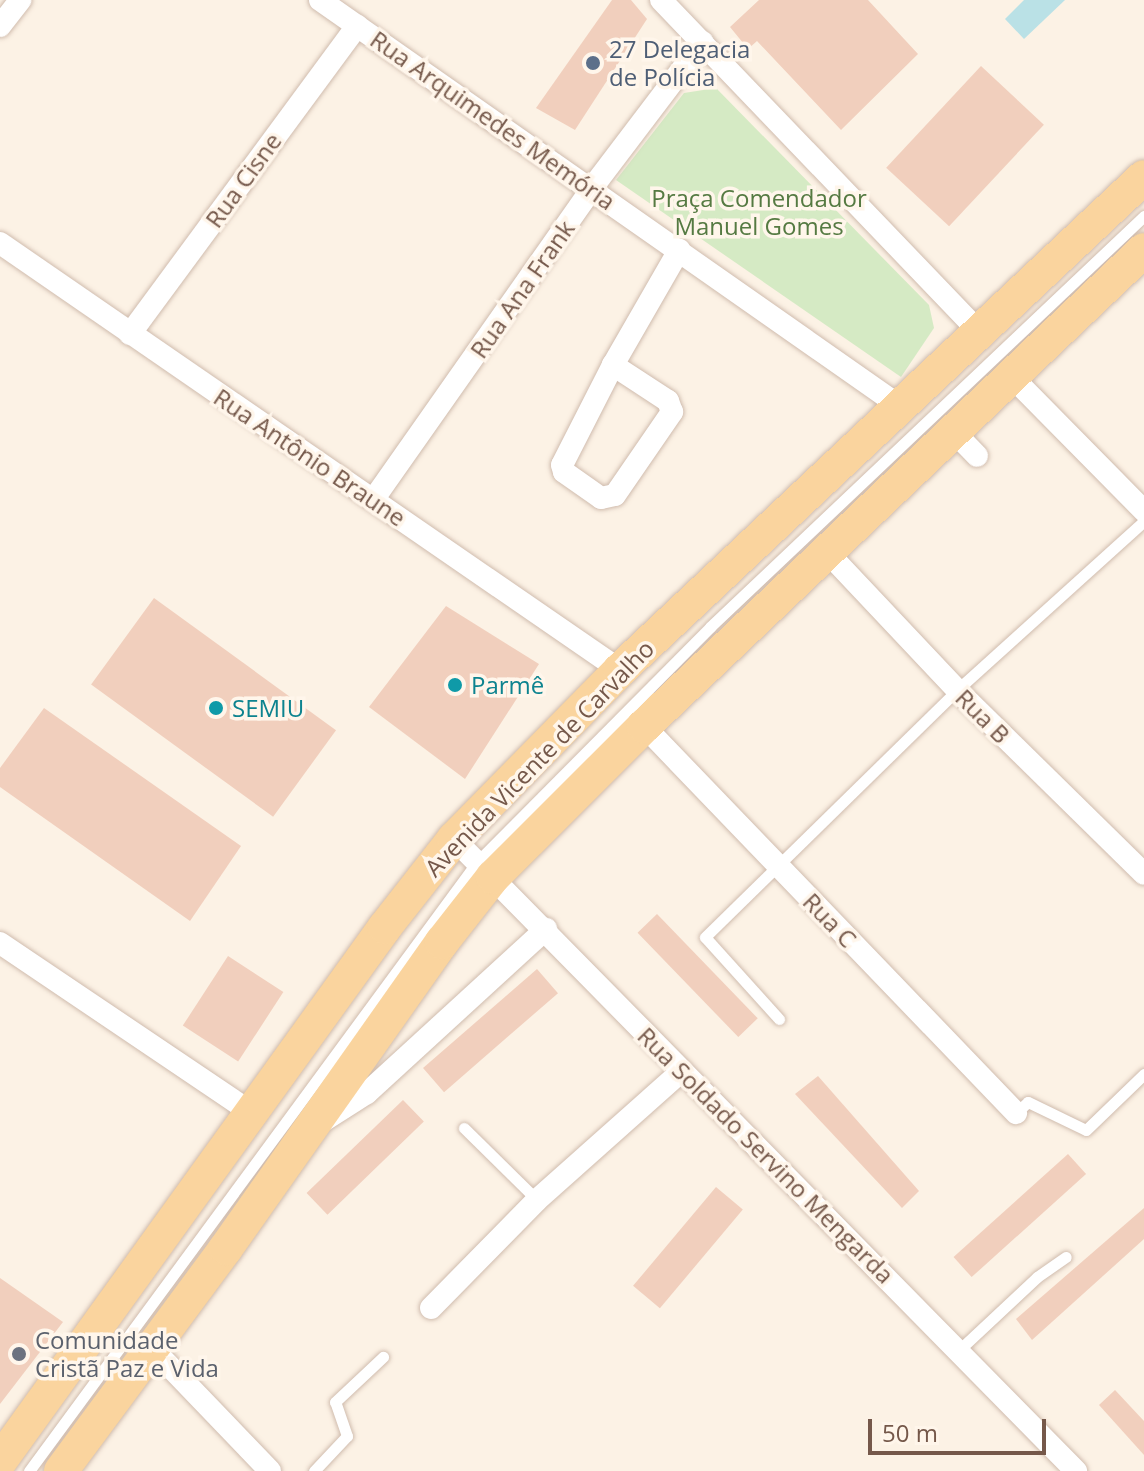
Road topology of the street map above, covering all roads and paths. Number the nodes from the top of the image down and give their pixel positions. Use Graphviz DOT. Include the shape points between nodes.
graph roads {
  1 [pos="20,0"];
  2 [pos="320,0"];
  3 [pos="661,0"];
  4 [pos="0,26"];
  5 [pos="357,26"];
  6 [pos="703,42"];
  7 [pos="1144,177"];
  8 [pos="592,188"];
  9 [pos="1144,216"];
  10 [pos="0,243"];
  11 [pos="679,250"];
  12 [pos="1144,250"];
  13 [pos="977,330"];
  14 [pos="130,334"];
  15 [pos="613,365"];
  16 [pos="1012,377"];
  17 [pos="901,407"];
  18 [pos="373,500"];
  19 [pos="1144,511"];
  20 [pos="1144,521"];
  21 [pos="828,553"];
  22 [pos="620,670"];
  23 [pos="957,690"];
  24 [pos="644,726"];
  25 [pos="475,859"];
  26 [pos="776,864"];
  27 [pos="1144,874"];
  28 [pos="546,929"];
  29 [pos="0,943"];
  30 [pos="779,1019"];
  31 [pos="682,1071"];
  32 [pos="1144,1074"];
  33 [pos="252,1113"];
  34 [pos="1016,1113"];
  35 [pos="311,1128"];
  36 [pos="464,1128"];
  37 [pos="537,1200"];
  38 [pos="1066,1257"];
  39 [pos="431,1308"];
  40 [pos="153,1349"];
  41 [pos="958,1351"];
  42 [pos="383,1357"];
  43 [pos="0,1461"];
  44 [pos="29,1471"];
  45 [pos="61,1471"];
  46 [pos="270,1471"];
  47 [pos="314,1471"];
  48 [pos="1076,1471"];
  1 -- 4 [label="street"];
  2 -- 5 [label="street, Rua Arquimedes Memória"];
  3 -- 6 [label="street"];
  5 -- 8 [label="street, Rua Arquimedes Memória"];
  5 -- 14 [label="street, Rua Cisne"];
  6 -- 8 [label="street, Rua Ana Frank"];
  6 -- 13 [label="street"];
  7 -- 13 [label="main road, Avenida Vicente de Carvalho"];
  8 -- 11 [label="street, Rua Arquimedes Memória"];
  8 -- 18 [label="street, Rua Ana Frank"];
  9 -- 25 [label="lane" via="710,627"];
  10 -- 14 [label="street, Rua Antônio Braune"];
  11 -- 15 [label="street"];
  11 -- 17 [label="street, Rua Arquimedes Memória"];
  12 -- 16 [label="main road, Avenida Vicente de Carvalho"];
  13 -- 17 [label="main road, Avenida Vicente de Carvalho"];
  14 -- 18 [label="street, Rua Antônio Braune"];
  15 -- 15 [label="street" via="562,465 564,472 601,498 615,495 672,412 668,401"];
  16 -- 19 [label="street"];
  16 -- 21 [label="main road, Avenida Vicente de Carvalho" via="966,444"];
  17 -- 22 [label="main road, Avenida Vicente de Carvalho"];
  18 -- 22 [label="street, Rua Antônio Braune"];
  20 -- 23 [label="lane"];
  21 -- 23 [label="street, Rua B"];
  21 -- 24 [label="main road, Avenida Vicente de Carvalho"];
  22 -- 25 [label="main road, Avenida Vicente de Carvalho"];
  23 -- 26 [label="lane"];
  23 -- 27 [label="street, Rua B"];
  24 -- 25 [label="main road, Avenida Vicente de Carvalho"];
  24 -- 26 [label="street, Rua C"];
  25 -- 28 [label="street, Rua Soldado Servino Mengarda"];
  25 -- 33 [label="main road, Avenida Vicente de Carvalho" via="385,927"];
  25 -- 35 [label="main road, Avenida Vicente de Carvalho" via="442,942"];
  25 -- 44 [label="lane"];
  26 -- 30 [label="lane" via="705,937"];
  26 -- 34 [label="street, Rua C"];
  28 -- 31 [label="street, Rua Soldado Servino Mengarda"];
  28 -- 35 [label="street, Avenida Vicente de Carvalho" via="367,1093"];
  29 -- 33 [label="street"];
  31 -- 37 [label="street"];
  31 -- 41 [label="street, Rua Soldado Servino Mengarda"];
  32 -- 34 [label="lane" via="1086,1130 1028,1102"];
  33 -- 43 [label="main road, Avenida Vicente de Carvalho"];
  35 -- 40 [label="main road, Avenida Vicente de Carvalho"];
  36 -- 37 [label="lane"];
  37 -- 39 [label="street"];
  38 -- 41 [label="lane"];
  40 -- 45 [label="main road, Avenida Vicente de Carvalho"];
  40 -- 46 [label="street"];
  41 -- 48 [label="street, Rua Soldado Servino Mengarda"];
  42 -- 47 [label="lane" via="335,1402 347,1436"];
}
